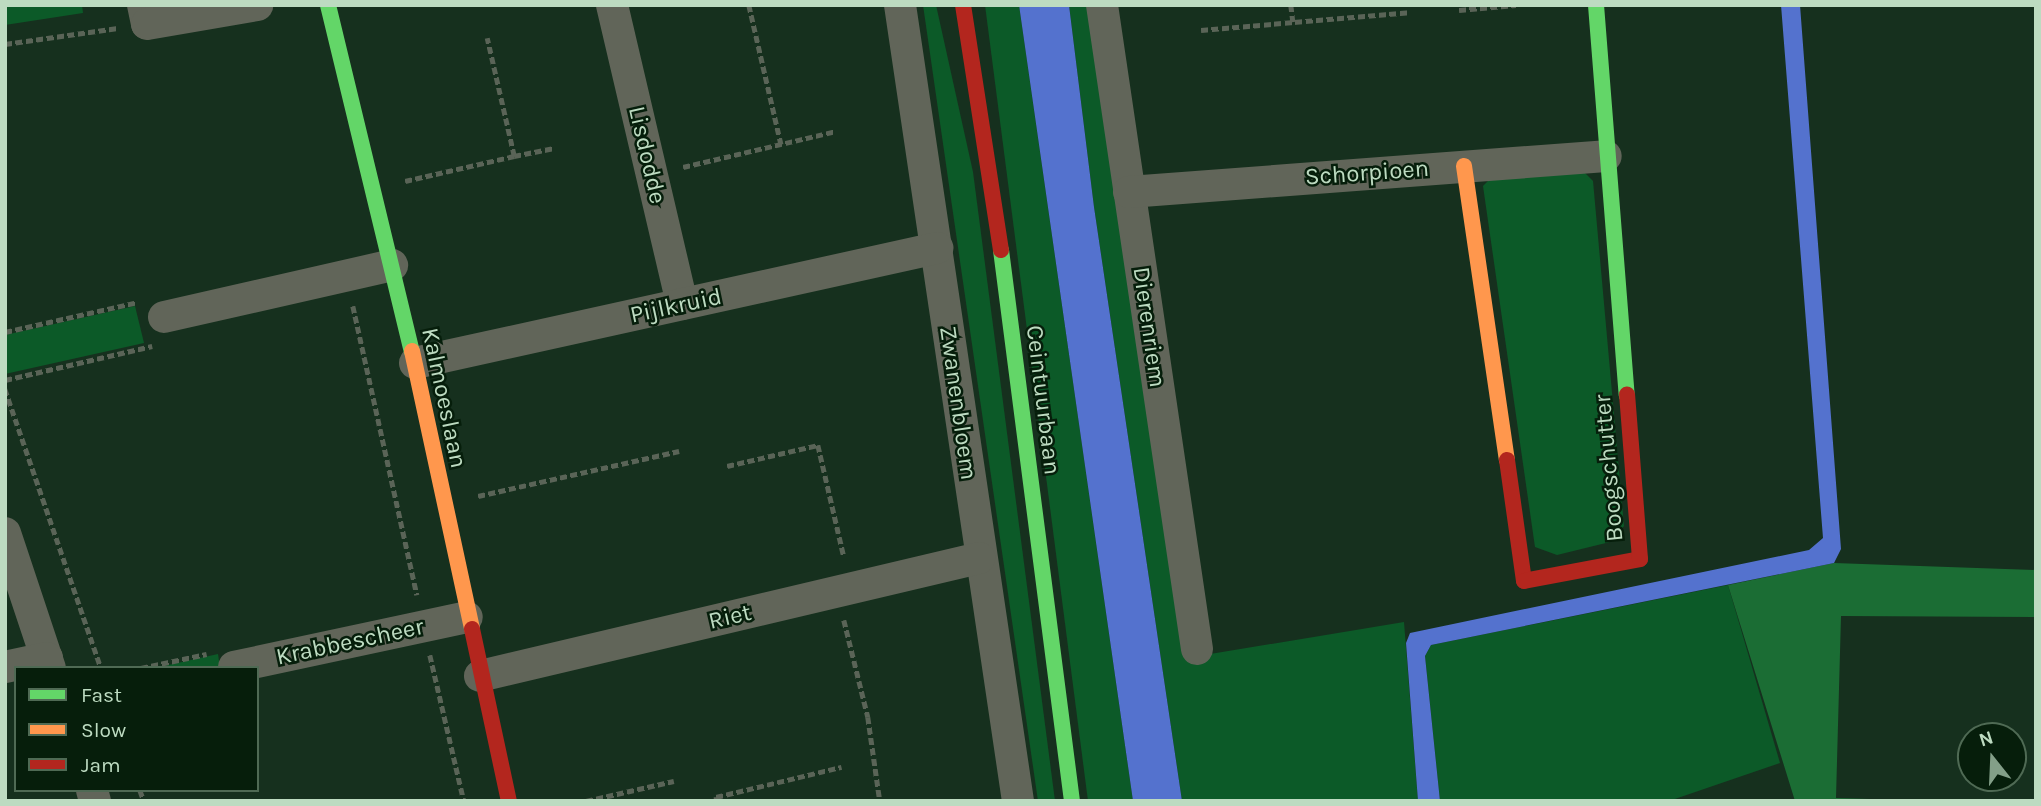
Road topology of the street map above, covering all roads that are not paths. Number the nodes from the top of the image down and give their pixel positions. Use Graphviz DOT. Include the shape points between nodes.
graph roads {
  1 [pos="257,5"];
  2 [pos="328,5"];
  3 [pos="612,5"];
  4 [pos="900,5"];
  5 [pos="963,5"];
  6 [pos="1102,5"];
  7 [pos="1597,5"];
  8 [pos="145,15"];
  9 [pos="1606,156"];
  10 [pos="1464,166"];
  11 [pos="1129,192"];
  12 [pos="937,248"];
  13 [pos="392,265"];
  14 [pos="682,304"];
  15 [pos="164,317"];
  16 [pos="415,363"];
  17 [pos="5,533"];
  18 [pos="979,558"];
  19 [pos="467,617"];
  20 [pos="1197,649"];
  21 [pos="49,663"];
  22 [pos="16,666"];
  23 [pos="239,666"];
  24 [pos="480,676"];
  25 [pos="509,801"];
  26 [pos="1017,801"];
  27 [pos="1072,801"];
  1 -- 8 [label="street"];
  2 -- 13 [label="street, Kalmoeslaan"];
  3 -- 14 [label="street, Lisdodde"];
  4 -- 12 [label="street, Zwanenbloem"];
  5 -- 27 [label="street, Ceintuurbaan" via="996,217"];
  6 -- 11 [label="street, Dierenriem"];
  7 -- 9 [label="street, Boogschutter"];
  9 -- 10 [label="street, Schorpioen"];
  9 -- 10 [label="street, Boogschutter" via="1640,559 1524,581"];
  10 -- 11 [label="street, Schorpioen"];
  11 -- 20 [label="street, Dierenriem"];
  12 -- 14 [label="street, Pijlkruid"];
  12 -- 18 [label="street, Zwanenbloem"];
  13 -- 15 [label="street"];
  13 -- 16 [label="street, Kalmoeslaan"];
  14 -- 16 [label="street, Pijlkruid"];
  16 -- 19 [label="street, Kalmoeslaan"];
  17 -- 21 [label="street"];
  18 -- 24 [label="street, Riet"];
  18 -- 26 [label="street, Zwanenbloem"];
  19 -- 23 [label="street, Krabbescheer"];
  19 -- 24 [label="street, Kalmoeslaan"];
  21 -- 22 [label="street"];
  24 -- 25 [label="street, Kalmoeslaan"];
}
